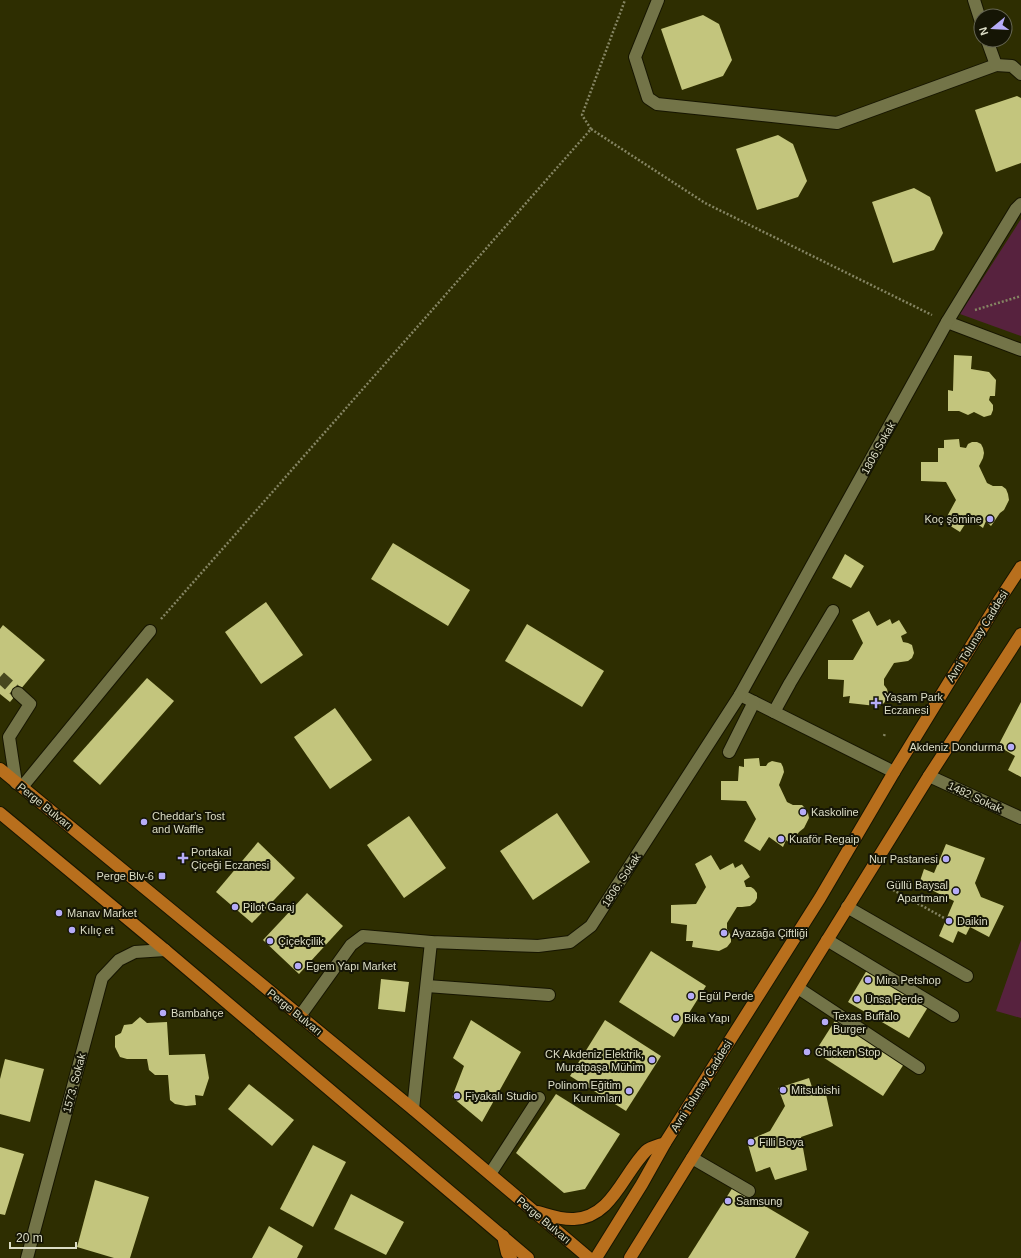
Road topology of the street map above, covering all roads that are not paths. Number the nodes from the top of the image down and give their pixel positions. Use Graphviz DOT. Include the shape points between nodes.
graph roads {
  1 [pos="658,0"];
  2 [pos="990,48"];
  3 [pos="996,65"];
  4 [pos="1021,74"];
  5 [pos="1021,204"];
  6 [pos="948,322"];
  7 [pos="1021,350"];
  8 [pos="1021,567"];
  9 [pos="833,611"];
  10 [pos="150,631"];
  11 [pos="1021,634"];
  12 [pos="18,693"];
  13 [pos="740,696"];
  14 [pos="754,702"];
  15 [pos="774,712"];
  16 [pos="729,752"];
  17 [pos="0,769"];
  18 [pos="894,772"];
  19 [pos="928,776"];
  20 [pos="19,785"];
  21 [pos="0,813"];
  22 [pos="1021,818"];
  23 [pos="847,907"];
  24 [pos="827,940"];
  25 [pos="431,942"];
  26 [pos="165,950"];
  27 [pos="967,976"];
  28 [pos="427,986"];
  29 [pos="798,988"];
  30 [pos="549,995"];
  31 [pos="300,1016"];
  32 [pos="953,1016"];
  33 [pos="919,1068"];
  34 [pos="538,1098"];
  35 [pos="413,1109"];
  36 [pos="665,1142"];
  37 [pos="692,1158"];
  38 [pos="490,1174"];
  39 [pos="749,1191"];
  40 [pos="534,1211"];
  41 [pos="503,1236"];
  42 [pos="27,1258"];
  43 [pos="511,1258"];
  44 [pos="528,1258"];
  45 [pos="589,1258"];
  46 [pos="596,1258"];
  47 [pos="630,1258"];
  1 -- 3 [label="street" via="635,58 648,98 657,104 837,122"];
  2 -- 3 [label="street"];
  3 -- 4 [label="street" via="1012,66"];
  5 -- 6 [label="street, 1806 Sokak"];
  6 -- 7 [label="street"];
  6 -- 13 [label="street, 1806 Sokak"];
  8 -- 18 [label="main road, Avni Tolunay Caddesi"];
  9 -- 15 [label="street"];
  10 -- 20 [label="street"];
  11 -- 19 [label="main road"];
  12 -- 20 [label="street" via="30,704 9,737"];
  13 -- 14 [label="street"];
  13 -- 25 [label="street, 1806. Sokak" via="591,926 570,942 538,946"];
  14 -- 15 [label="street"];
  14 -- 16 [label="street"];
  15 -- 18 [label="street"];
  17 -- 20 [label="main road, Perge Bulvarı"];
  18 -- 36 [label="main road, Avni Tolunay Caddesi" via="820,898"];
  19 -- 22 [label="street, 1482 Sokak"];
  19 -- 23 [label="main road"];
  20 -- 31 [label="main road, Perge Bulvarı"];
  21 -- 26 [label="main road"];
  23 -- 24 [label="main road"];
  23 -- 27 [label="street"];
  24 -- 29 [label="main road"];
  24 -- 32 [label="street"];
  25 -- 28 [label="street"];
  25 -- 31 [label="street, 1806. Sokak" via="363,936 351,945"];
  26 -- 41 [label="main road"];
  26 -- 42 [label="street, 1573. Sokak" via="135,952 118,960 102,978"];
  28 -- 30 [label="street"];
  28 -- 35 [label="street"];
  29 -- 33 [label="street"];
  29 -- 37 [label="main road"];
  31 -- 35 [label="main road, Perge Bulvarı"];
  34 -- 38 [label="street"];
  35 -- 38 [label="main road, Perge Bulvarı"];
  36 -- 40 [label="main road" via="647,1150 604,1207 587,1217 573,1219"];
  36 -- 46 [label="main road, Avni Tolunay Caddesi"];
  37 -- 39 [label="street"];
  37 -- 47 [label="main road"];
  38 -- 40 [label="main road, Perge Bulvarı"];
  40 -- 45 [label="main road, Perge Bulvarı"];
  41 -- 43 [label="main road" via="507,1253"];
  41 -- 44 [label="main road"];
}
